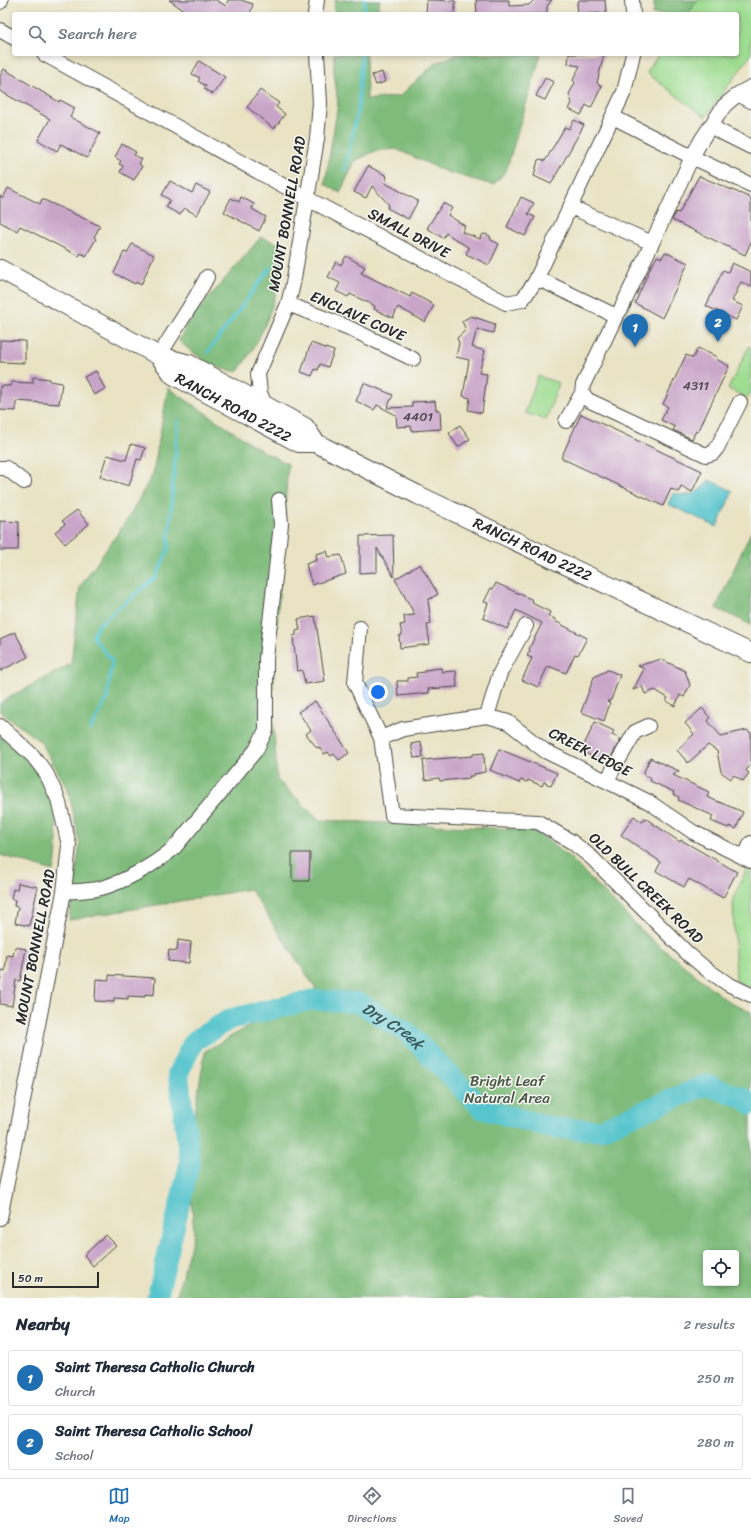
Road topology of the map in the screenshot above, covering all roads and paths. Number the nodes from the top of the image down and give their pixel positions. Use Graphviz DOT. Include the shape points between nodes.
graph roads {
  1 [pos="317,0"];
  2 [pos="632,0"];
  3 [pos="315,12"];
  4 [pos="633,12"];
  5 [pos="0,30"];
  6 [pos="12,37"];
  7 [pos="48,56"];
  8 [pos="317,56"];
  9 [pos="633,56"];
  10 [pos="751,87"];
  11 [pos="738,94"];
  12 [pos="751,101"];
  13 [pos="613,117"];
  14 [pos="712,126"];
  15 [pos="751,146"];
  16 [pos="692,157"];
  17 [pos="751,185"];
  18 [pos="306,198"];
  19 [pos="571,207"];
  20 [pos="652,243"];
  21 [pos="0,269"];
  22 [pos="207,277"];
  23 [pos="537,278"];
  24 [pos="288,304"];
  25 [pos="616,316"];
  26 [pos="159,356"];
  27 [pos="413,359"];
  28 [pos="258,374"];
  29 [pos="230,387"];
  30 [pos="582,393"];
  31 [pos="740,402"];
  32 [pos="266,407"];
  33 [pos="566,421"];
  34 [pos="316,443"];
  35 [pos="0,468"];
  36 [pos="24,482"];
  37 [pos="279,500"];
  38 [pos="526,626"];
  39 [pos="360,628"];
  40 [pos="751,653"];
  41 [pos="487,716"];
  42 [pos="0,726"];
  43 [pos="648,726"];
  44 [pos="381,738"];
  45 [pos="608,780"];
  46 [pos="751,843"];
  47 [pos="748,859"];
  48 [pos="64,892"];
  49 [pos="751,995"];
  50 [pos="0,1218"];
  1 -- 3 [label="street"];
  2 -- 4 [label="street"];
  5 -- 6 [label="street"];
  7 -- 18 [label="street, SMALL DRIVE"];
  8 -- 18 [label="street, MOUNT BONNELL ROAD" via="320,103 317,139"];
  9 -- 13 [label="street, SMALL DRIVE" via="624,92"];
  10 -- 11 [label="street"];
  11 -- 12 [label="street"];
  11 -- 14 [label="street" via="724,106"];
  13 -- 16 [label="street"];
  13 -- 19 [label="street, SMALL DRIVE"];
  14 -- 15 [label="street"];
  14 -- 16 [label="street"];
  16 -- 17 [label="street"];
  16 -- 20 [label="street"];
  18 -- 23 [label="street, SMALL DRIVE" via="506,303 522,300"];
  18 -- 24 [label="street, MOUNT BONNELL ROAD" via="294,284"];
  19 -- 20 [label="street"];
  19 -- 23 [label="street, SMALL DRIVE"];
  20 -- 25 [label="street"];
  21 -- 26 [label="main road, RANCH ROAD 2222"];
  22 -- 26 [label="street"];
  23 -- 25 [label="street"];
  24 -- 27 [label="street, ENCLAVE COVE" via="346,327"];
  24 -- 28 [label="street, MOUNT BONNELL ROAD"];
  25 -- 30 [label="street" via="583,385"];
  26 -- 29 [label="main road, RANCH ROAD 2222" via="189,364"];
  26 -- 34 [label="main road, RANCH ROAD 2222" via="172,375 299,443"];
  28 -- 29 [label="street"];
  28 -- 32 [label="street, MOUNT BONNELL ROAD" via="260,393"];
  29 -- 32 [label="main road, RANCH ROAD 2222"];
  30 -- 31 [label="street" via="588,400 706,455 713,453 717,448"];
  30 -- 33 [label="street"];
  32 -- 34 [label="main road, RANCH ROAD 2222" via="305,427"];
  34 -- 40 [label="main road, RANCH ROAD 2222" via="418,495"];
  35 -- 36 [label="street" via="6,468"];
  37 -- 48 [label="street" via="282,524 266,658 266,730 256,750 174,848 161,859 101,888"];
  38 -- 41 [label="street" via="500,673"];
  39 -- 44 [label="street" via="355,683"];
  41 -- 44 [label="street, CREEK LEDGE" via="403,729"];
  41 -- 45 [label="street, CREEK LEDGE" via="508,722 545,750"];
  42 -- 48 [label="street, MOUNT BONNELL ROAD" via="33,756 46,773 58,799 69,845"];
  43 -- 45 [label="street" via="635,732"];
  44 -- 49 [label="street, OLD BULL CREEK ROAD" via="392,814 538,822 572,842 592,858 706,969"];
  45 -- 47 [label="street, CREEK LEDGE" via="649,802 693,832"];
  46 -- 47 [label="street"];
  48 -- 50 [label="street, MOUNT BONNELL ROAD"];
}
